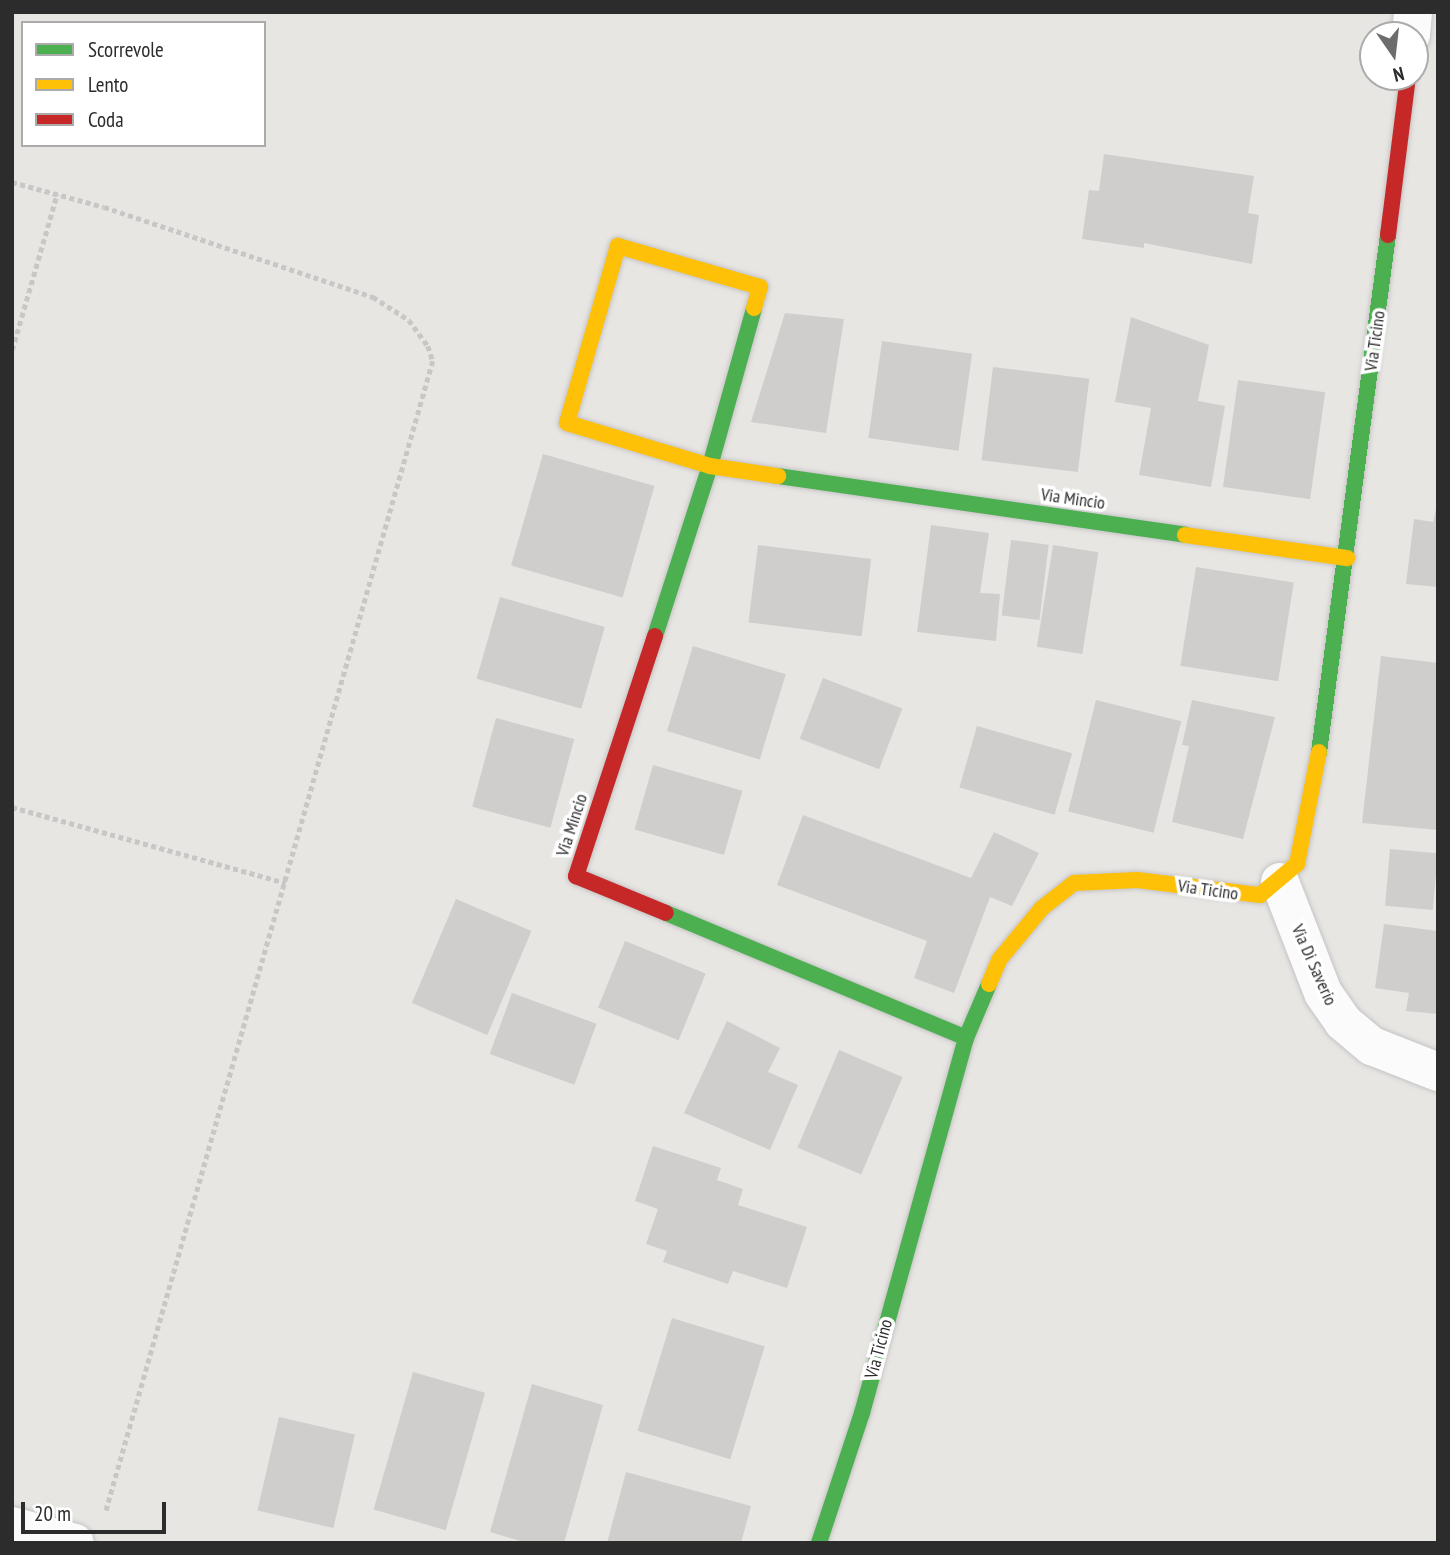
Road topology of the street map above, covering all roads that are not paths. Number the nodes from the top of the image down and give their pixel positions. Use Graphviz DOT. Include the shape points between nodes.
graph roads {
  1 [pos="1406,91"];
  2 [pos="710,466"];
  3 [pos="1347,558"];
  4 [pos="1280,882"];
  5 [pos="966,1038"];
  6 [pos="1438,1072"];
  7 [pos="12,1526"];
  8 [pos="75,1543"];
  9 [pos="819,1543"];
  1 -- 3 [label="street, Via Ticino"];
  2 -- 2 [label="street, Via Mincio" via="760,287 618,246 568,423"];
  2 -- 3 [label="street, Via Mincio"];
  2 -- 5 [label="street, Via Mincio" via="576,876"];
  3 -- 4 [label="street, Via Ticino" via="1310,814 1297,864"];
  4 -- 5 [label="street, Via Ticino" via="1261,895 1240,896 1137,880 1074,883 1042,908 999,960"];
  4 -- 6 [label="street, Via Di Saverio" via="1323,993 1343,1022 1372,1046"];
  5 -- 9 [label="street, Via Ticino" via="862,1413"];
  7 -- 8 [label="street"];
}
